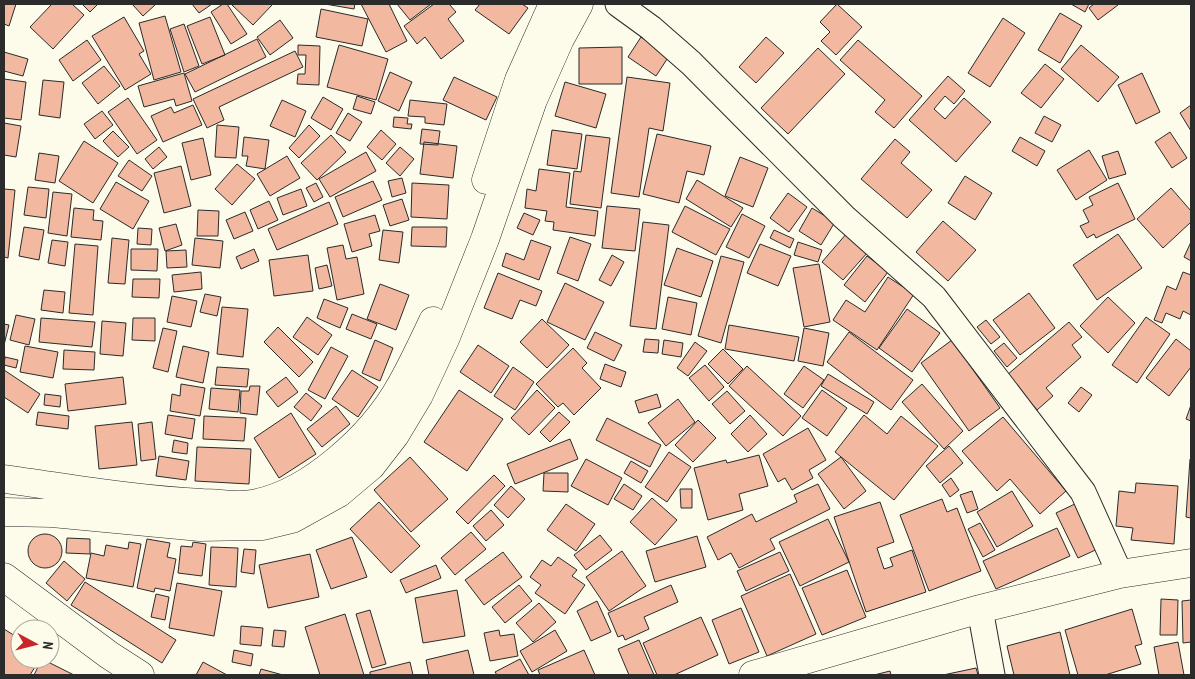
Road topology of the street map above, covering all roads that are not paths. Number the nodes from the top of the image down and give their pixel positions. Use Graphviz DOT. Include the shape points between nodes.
graph roads {
  1 [pos="553,4"];
  2 [pos="579,4"];
  3 [pos="618,4"];
  4 [pos="4,479"];
  5 [pos="7,515"];
  6 [pos="4,557"];
  7 [pos="1191,563"];
  8 [pos="1120,574"];
  9 [pos="10,581"];
  10 [pos="980,609"];
  11 [pos="140,675"];
  12 [pos="753,675"];
  13 [pos="992,675"];
  1 -- 4 [label="main road" via="519,80 468,234 434,320 401,386 373,425 341,457 306,484 283,496 250,504 166,501"];
  2 -- 5 [label="main road" via="534,100 446,337 419,395 395,435 371,466 339,492 292,519 263,526 200,527 52,513"];
  3 -- 8 [label="street" via="691,63 844,216 934,297 1083,492"];
  6 -- 9 [label="main road"];
  7 -- 8 [label="main road"];
  8 -- 10 [label="main road"];
  9 -- 11 [label="main road"];
  10 -- 12 [label="main road"];
  10 -- 13 [label="street"];
}
